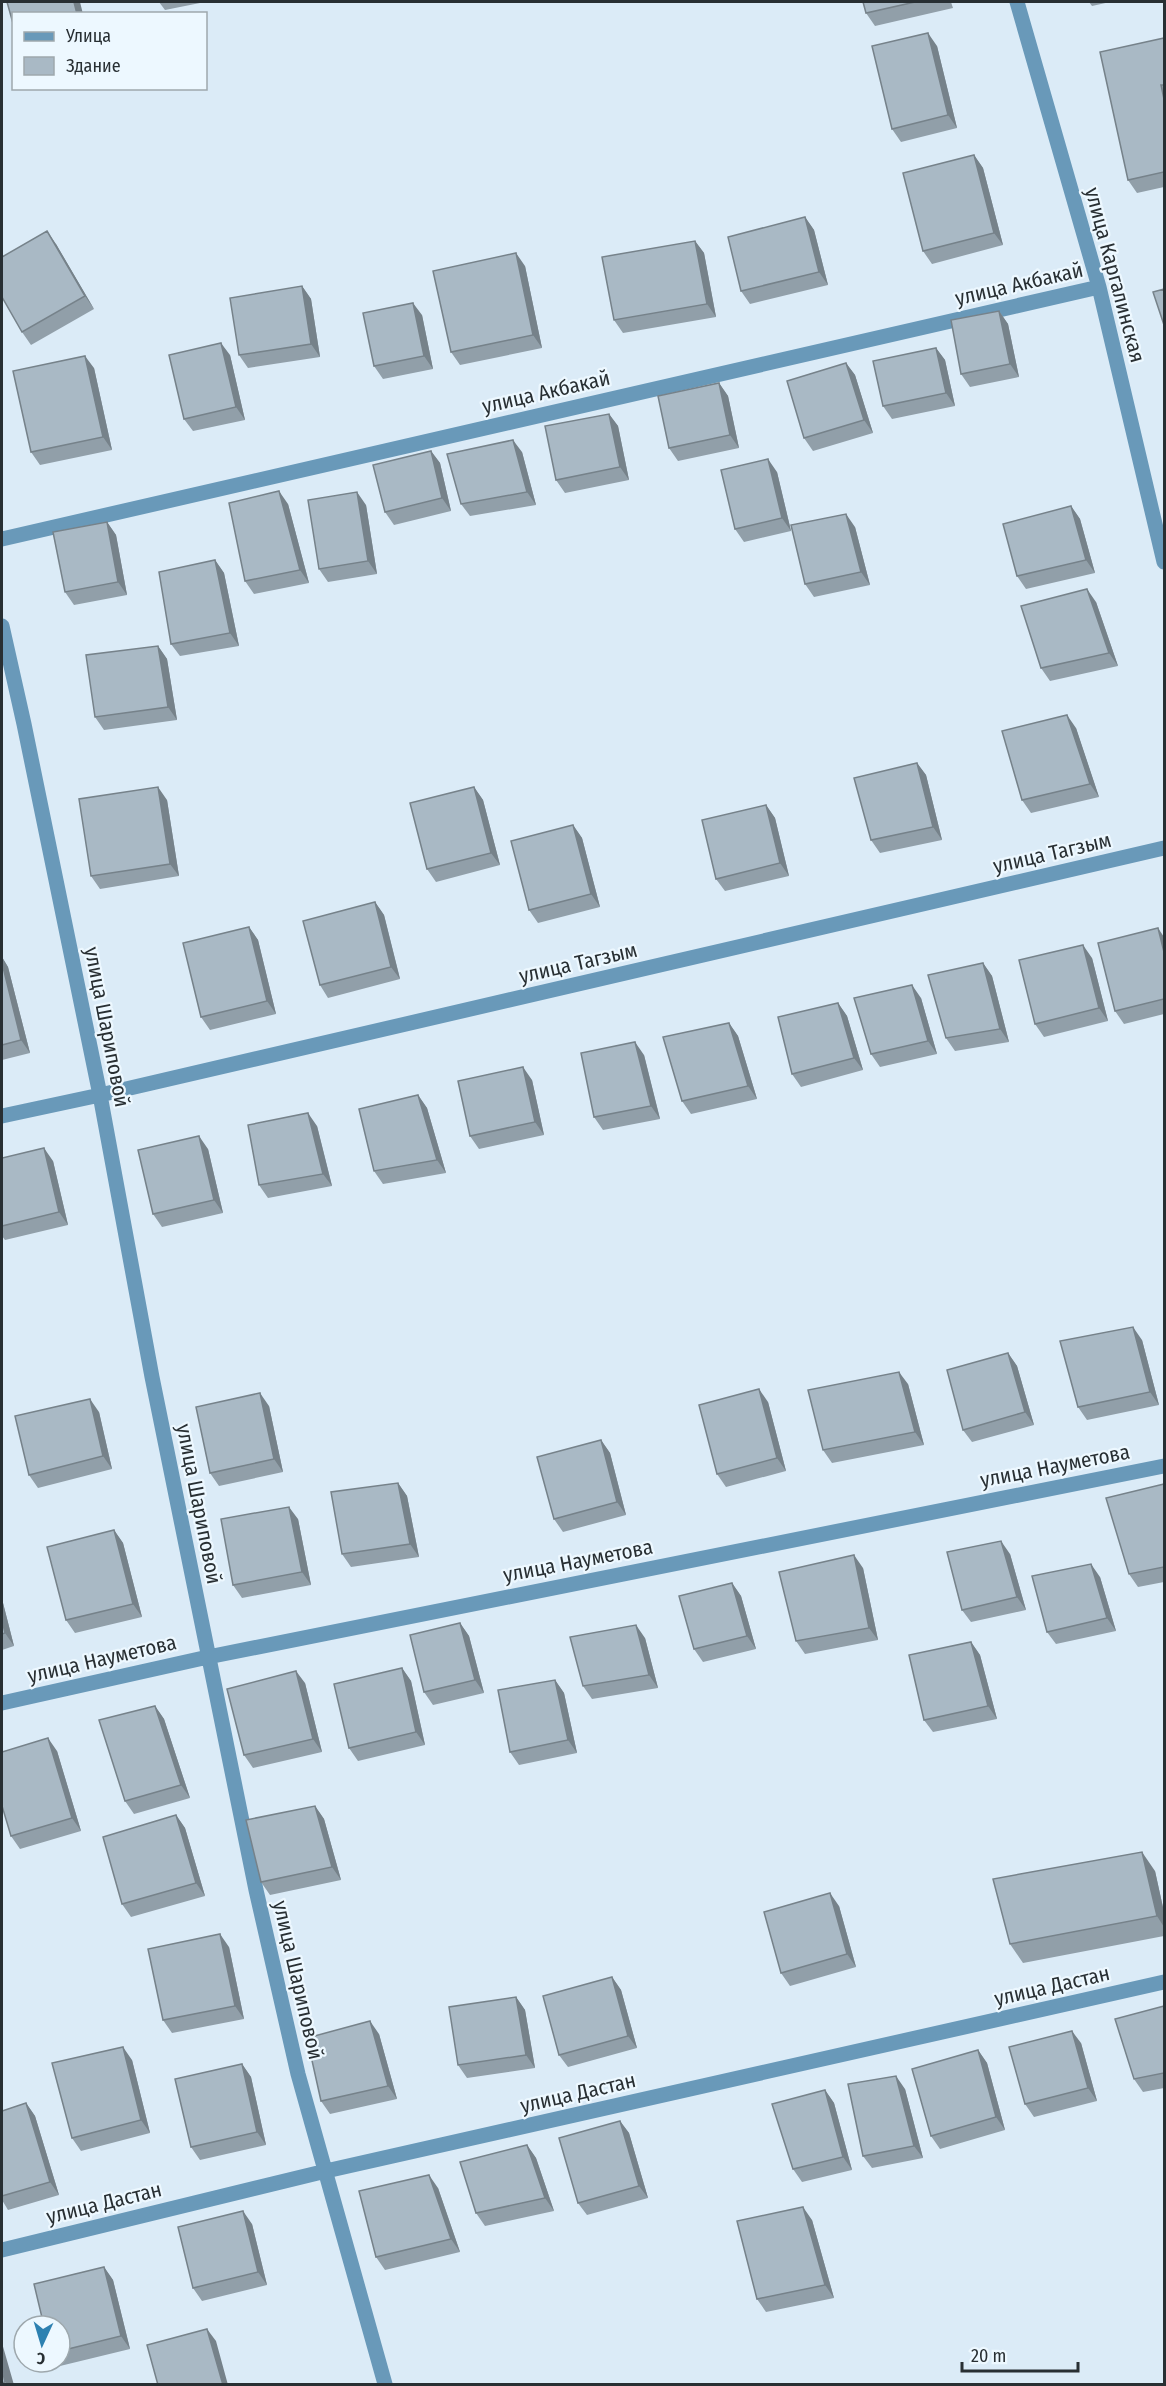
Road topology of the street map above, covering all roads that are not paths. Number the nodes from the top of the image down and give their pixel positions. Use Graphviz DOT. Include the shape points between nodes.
graph roads {
  1 [pos="1017,2"];
  2 [pos="1099,287"];
  3 [pos="2,539"];
  4 [pos="1164,562"];
  5 [pos="2,626"];
  6 [pos="1164,848"];
  7 [pos="100,1095"];
  8 [pos="2,1116"];
  9 [pos="1164,1466"];
  10 [pos="208,1657"];
  11 [pos="2,1703"];
  12 [pos="1164,1982"];
  13 [pos="326,2171"];
  14 [pos="2,2250"];
  15 [pos="385,2385"];
  1 -- 2 [label="street, улица Каргалинская"];
  2 -- 3 [label="street, улица Акбакай"];
  2 -- 4 [label="street, улица Каргалинская"];
  5 -- 7 [label="street, улица Шариповой"];
  6 -- 7 [label="street, улица Тагзым"];
  7 -- 8 [label="street, улица Тагзым"];
  7 -- 10 [label="street, улица Шариповой"];
  9 -- 10 [label="street, улица Науметова"];
  10 -- 11 [label="street, улица Науметова"];
  10 -- 13 [label="street, улица Шариповой" via="298,2074"];
  12 -- 13 [label="street, улица Дастан"];
  13 -- 14 [label="street, улица Дастан"];
  13 -- 15 [label="street, улица Шариповой"];
}
